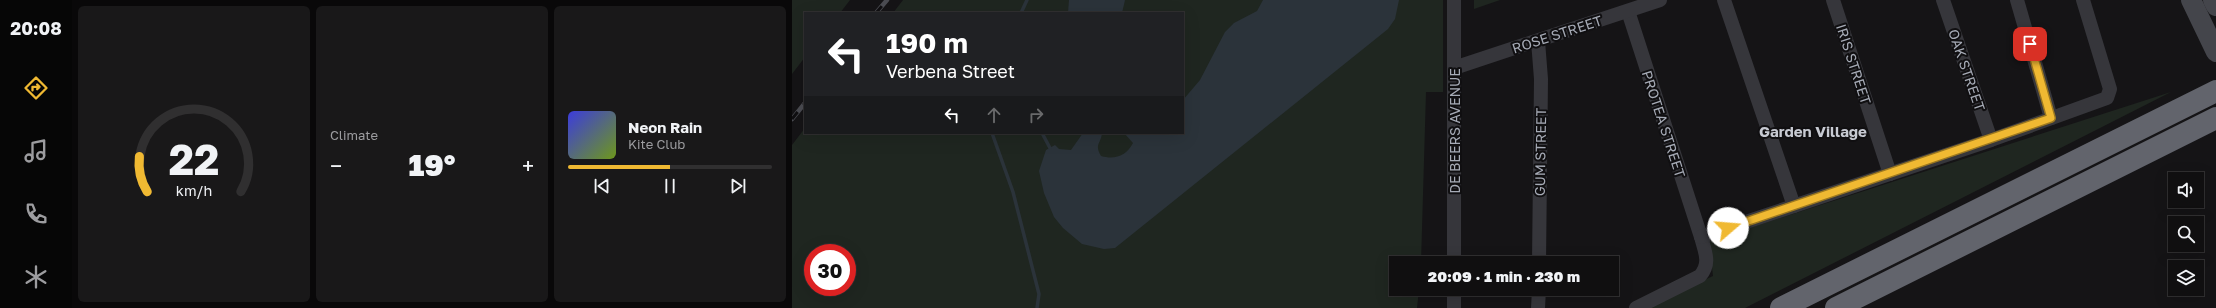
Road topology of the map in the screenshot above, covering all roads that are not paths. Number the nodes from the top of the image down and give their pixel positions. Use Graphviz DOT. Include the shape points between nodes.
graph roads {
  1 [pos="1454,0"];
  2 [pos="1660,0"];
  3 [pos="1724,0"];
  4 [pos="1833,0"];
  5 [pos="1943,0"];
  6 [pos="2017,0"];
  7 [pos="2083,0"];
  8 [pos="2191,0"];
  9 [pos="2214,0"];
  10 [pos="2216,6"];
  11 [pos="1628,11"];
  12 [pos="1538,41"];
  13 [pos="2216,52"];
  14 [pos="1454,68"];
  15 [pos="2216,91"];
  16 [pos="2051,118"];
  17 [pos="2216,118"];
  18 [pos="1991,140"];
  19 [pos="1890,174"];
  20 [pos="1794,206"];
  21 [pos="1701,237"];
  22 [pos="1454,256"];
  23 [pos="1539,256"];
  24 [pos="1454,296"];
  25 [pos="1539,296"];
  26 [pos="1454,308"];
  27 [pos="1538,308"];
  28 [pos="1636,308"];
  29 [pos="1781,308"];
  30 [pos="1836,308"];
  1 -- 14 [label="street, DE BEERS AVENUE"];
  2 -- 11 [label="street, ROSE STREET"];
  3 -- 20 [label="street"];
  4 -- 19 [label="street, IRIS STREET"];
  5 -- 18 [label="street, OAK STREET"];
  6 -- 16 [label="street"];
  7 -- 16 [label="street" via="2110,89 2107,98"];
  8 -- 13 [label="main road"];
  9 -- 10 [label="main road"];
  11 -- 12 [label="street, ROSE STREET"];
  11 -- 21 [label="street, PROTEA STREET"];
  12 -- 14 [label="street, ROSE STREET"];
  12 -- 23 [label="street, GUM STREET" via="1541,69"];
  14 -- 22 [label="street, DE BEERS AVENUE"];
  15 -- 29 [label="highway"];
  16 -- 18 [label="street"];
  17 -- 30 [label="highway"];
  18 -- 19 [label="street"];
  19 -- 20 [label="street"];
  20 -- 21 [label="street"];
  21 -- 28 [label="street" via="1707,262 1700,276"];
  24 -- 26 [label="street"];
  25 -- 27 [label="street"];
}
